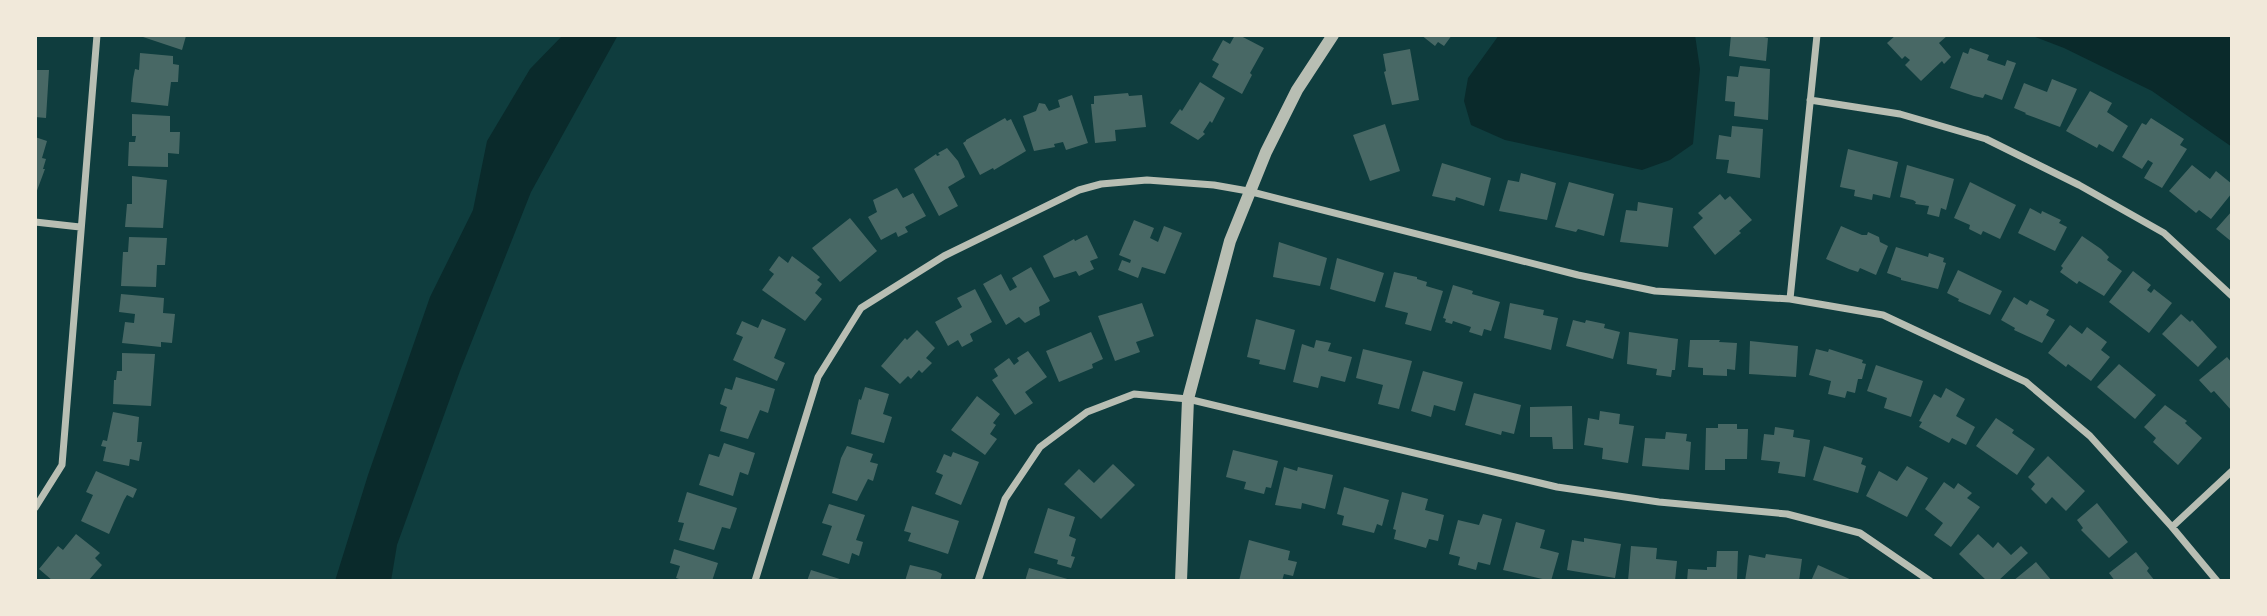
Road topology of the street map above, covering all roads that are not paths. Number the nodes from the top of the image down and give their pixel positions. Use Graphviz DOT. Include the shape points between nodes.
graph roads {
  1 [pos="97,35"];
  2 [pos="1333,35"];
  3 [pos="1818,35"];
  4 [pos="1810,100"];
  5 [pos="1248,191"];
  6 [pos="35,222"];
  7 [pos="80,227"];
  8 [pos="2232,296"];
  9 [pos="1790,299"];
  10 [pos="1188,399"];
  11 [pos="2232,471"];
  12 [pos="35,508"];
  13 [pos="2172,527"];
  14 [pos="755,581"];
  15 [pos="978,581"];
  16 [pos="1181,581"];
  17 [pos="1930,581"];
  18 [pos="2217,581"];
  1 -- 7 [label="street"];
  2 -- 5 [label="street" via="1297,90"];
  3 -- 4 [label="street"];
  4 -- 8 [label="street" via="1900,114 1986,139 2164,233"];
  4 -- 9 [label="street"];
  5 -- 9 [label="street" via="1655,291"];
  5 -- 10 [label="street"];
  5 -- 14 [label="street" via="1147,180 1079,190 944,256 861,308 818,377"];
  6 -- 7 [label="street"];
  7 -- 12 [label="street" via="62,465"];
  9 -- 13 [label="street" via="1883,315 2026,382 2090,436"];
  10 -- 15 [label="street" via="1134,394 1087,412 1040,447 1004,499"];
  10 -- 16 [label="street"];
  10 -- 17 [label="street" via="1557,487 1787,514 1860,533"];
  11 -- 13 [label="street"];
  13 -- 18 [label="street"];
}
